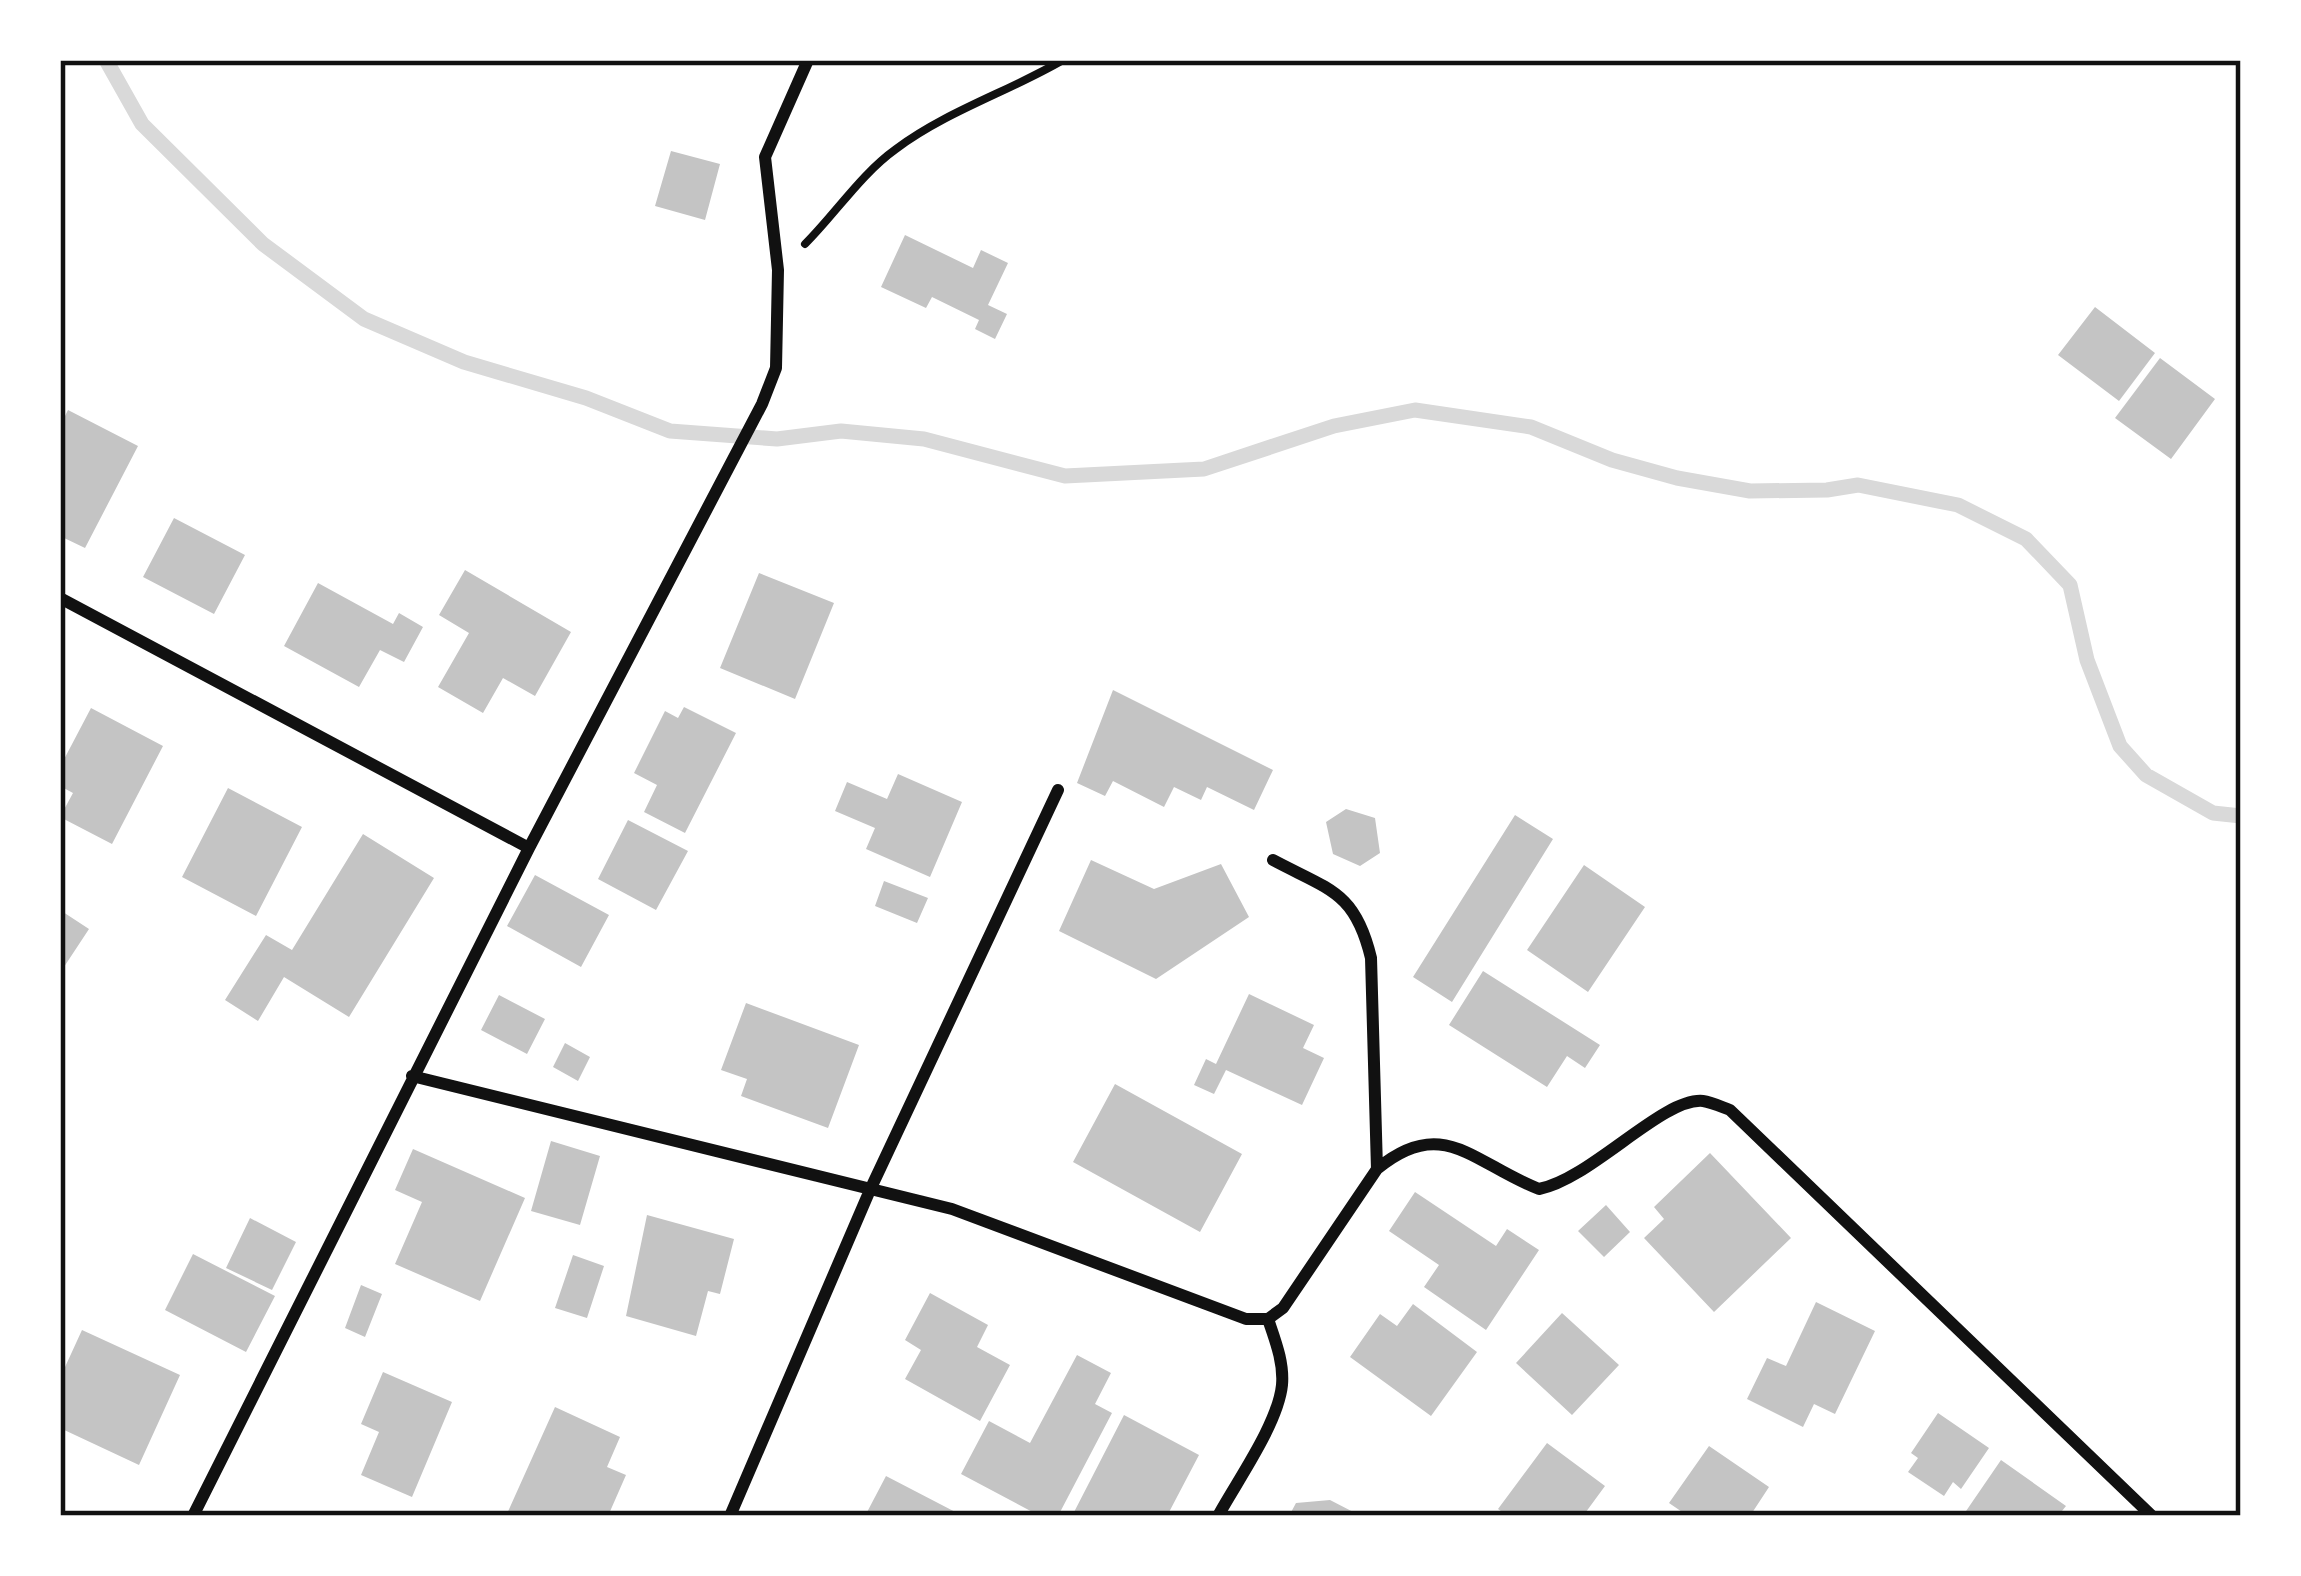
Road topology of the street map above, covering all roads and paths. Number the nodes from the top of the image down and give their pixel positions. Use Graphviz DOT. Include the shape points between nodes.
graph roads {
  1 [pos="808,60"];
  2 [pos="1063,60"];
  3 [pos="778,270"];
  4 [pos="60,598"];
  5 [pos="1058,790"];
  6 [pos="529,848"];
  7 [pos="1273,860"];
  8 [pos="412,1076"];
  9 [pos="1377,1169"];
  10 [pos="870,1190"];
  11 [pos="1268,1319"];
  12 [pos="193,1516"];
  13 [pos="730,1516"];
  14 [pos="1219,1516"];
  15 [pos="2152,1516"];
  1 -- 3 [label="street" via="765,157"];
  2 -- 3 [label="path" via="935,122 892,152"];
  3 -- 6 [label="street" via="776,368 762,404"];
  4 -- 6 [label="street"];
  5 -- 10 [label="street"];
  6 -- 8 [label="street"];
  7 -- 9 [label="street" via="1343,897 1365,932"];
  8 -- 10 [label="street"];
  8 -- 12 [label="street"];
  9 -- 11 [label="street" via="1297,1292"];
  9 -- 15 [label="street" via="1420,1142 1442,1143 1539,1189 1578,1176 1673,1108 1701,1100 1730,1110"];
  10 -- 11 [label="street" via="952,1209 1222,1312"];
  10 -- 13 [label="street"];
  11 -- 14 [label="street" via="1282,1388"];
}
